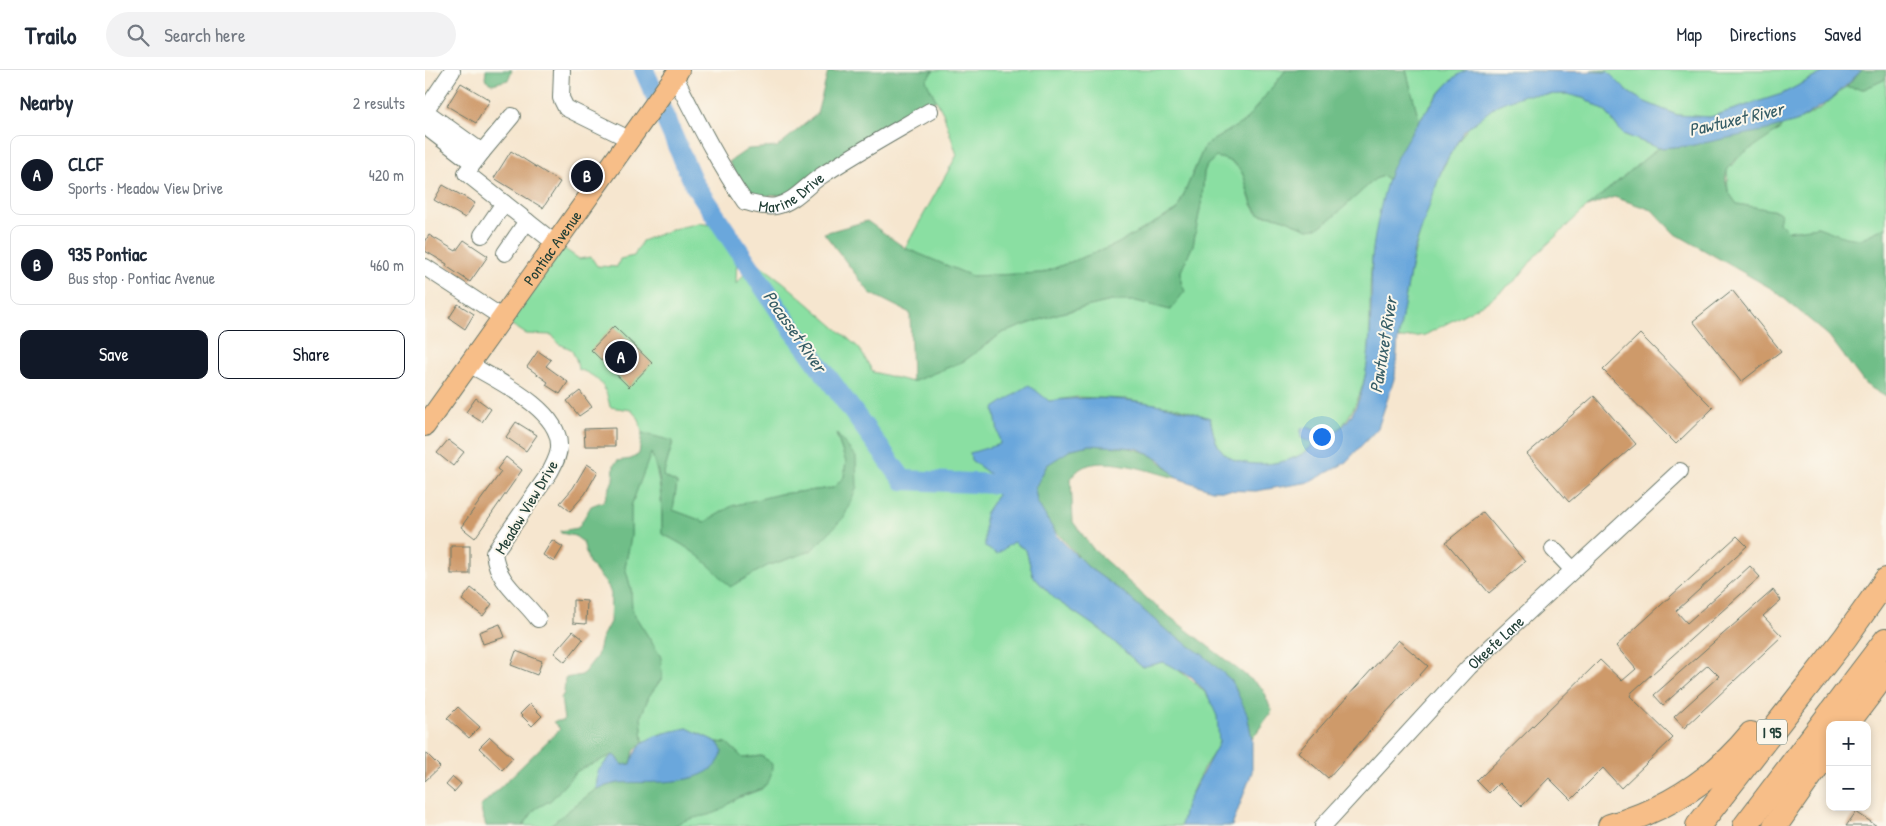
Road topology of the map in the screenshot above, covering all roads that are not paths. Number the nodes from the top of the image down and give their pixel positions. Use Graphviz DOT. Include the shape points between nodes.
graph roads {
  1 [pos="562,70"];
  2 [pos="451,71"];
  3 [pos="673,80"];
  4 [pos="425,111"];
  5 [pos="930,111"];
  6 [pos="512,116"];
  7 [pos="425,126"];
  8 [pos="631,140"];
  9 [pos="478,158"];
  10 [pos="504,203"];
  11 [pos="527,221"];
  12 [pos="482,234"];
  13 [pos="556,244"];
  14 [pos="505,253"];
  15 [pos="428,273"];
  16 [pos="503,318"];
  17 [pos="469,364"];
  18 [pos="425,426"];
  19 [pos="1680,470"];
  20 [pos="1553,549"];
  21 [pos="1573,570"];
  22 [pos="1886,580"];
  23 [pos="538,619"];
  24 [pos="1845,638"];
  25 [pos="1886,640"];
  26 [pos="1883,676"];
  27 [pos="1849,721"];
  28 [pos="1856,721"];
  29 [pos="1826,754"];
  30 [pos="1826,766"];
  31 [pos="1323,826"];
  32 [pos="1610,826"];
  33 [pos="1698,826"];
  34 [pos="1745,826"];
  35 [pos="1775,826"];
  36 [pos="1786,826"];
  1 -- 8 [label="street" via="561,98 566,108"];
  2 -- 4 [label="street"];
  3 -- 5 [label="street, Marine Drive" via="733,185 745,202 759,206 775,206 791,200 831,170"];
  3 -- 8 [label="main road, Pontiac Avenue"];
  4 -- 9 [label="street"];
  6 -- 9 [label="street"];
  7 -- 9 [label="street"];
  8 -- 13 [label="main road, Pontiac Avenue"];
  9 -- 10 [label="street" via="467,173"];
  10 -- 11 [label="street"];
  10 -- 12 [label="street"];
  11 -- 13 [label="street"];
  11 -- 14 [label="street"];
  13 -- 16 [label="main road, Pontiac Avenue"];
  15 -- 16 [label="street"];
  16 -- 17 [label="main road, Pontiac Avenue"];
  17 -- 18 [label="main road, Pontiac Avenue"];
  17 -- 23 [label="street, Meadow View Drive" via="531,401 550,420 559,445 557,459 550,472 494,553 501,579"];
  19 -- 21 [label="street, Okeefe Lane"];
  20 -- 21 [label="street"];
  21 -- 31 [label="street, Okeefe Lane" via="1469,667"];
  22 -- 24 [label="highway, I 95"];
  24 -- 32 [label="highway" via="1772,709 1721,767 1666,805"];
  24 -- 33 [label="highway, I 95"];
  25 -- 34 [label="highway, I 95"];
  26 -- 27 [label="highway"];
  26 -- 28 [label="highway"];
  29 -- 35 [label="highway"];
  30 -- 36 [label="highway"];
}
